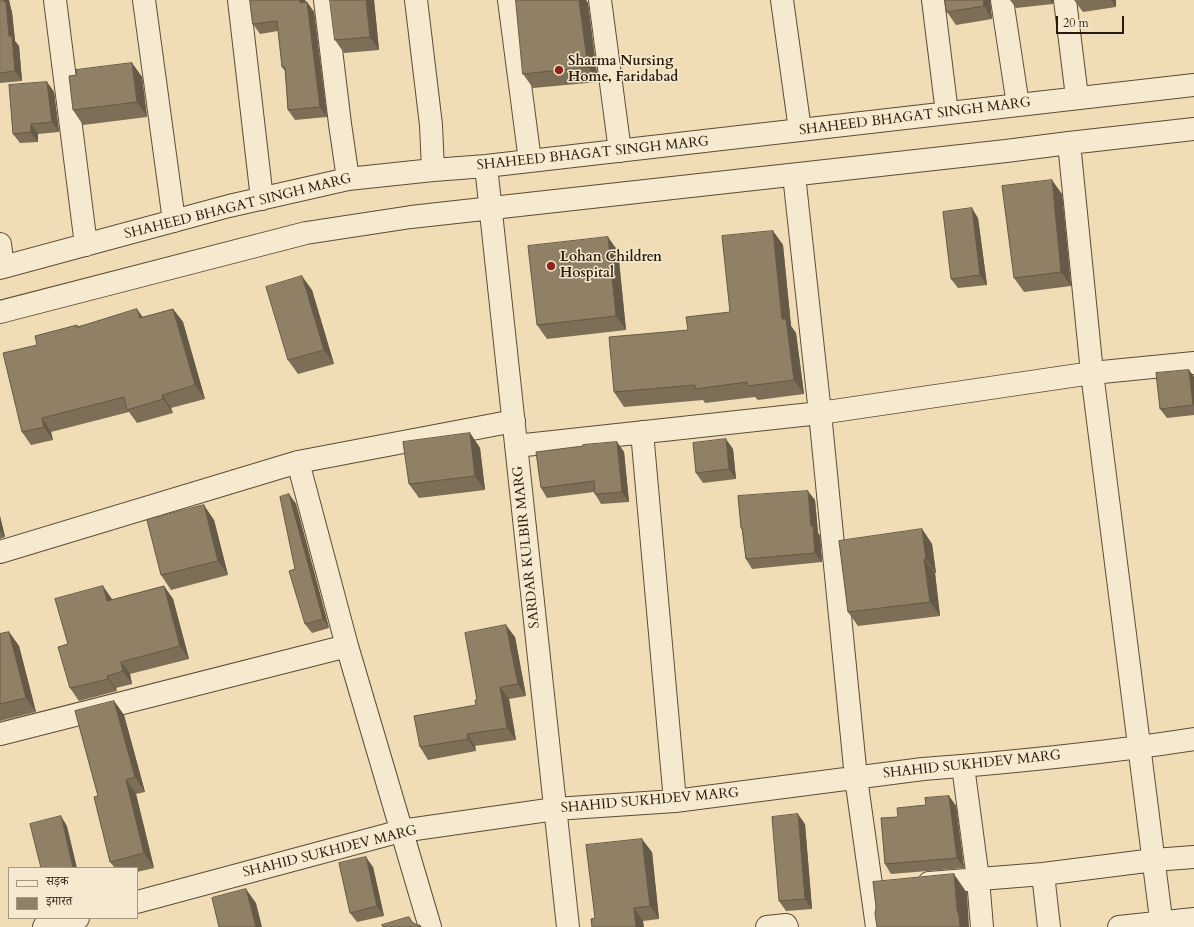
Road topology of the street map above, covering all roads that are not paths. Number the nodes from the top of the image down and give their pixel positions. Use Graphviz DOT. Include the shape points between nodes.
graph roads {
  1 [pos="55,0"];
  2 [pos="144,0"];
  3 [pos="239,0"];
  4 [pos="325,0"];
  5 [pos="416,0"];
  6 [pos="509,0"];
  7 [pos="600,0"];
  8 [pos="782,0"];
  9 [pos="933,0"];
  10 [pos="1002,0"];
  11 [pos="1065,0"];
  12 [pos="1194,85"];
  13 [pos="1077,97"];
  14 [pos="1018,105"];
  15 [pos="947,113"];
  16 [pos="1194,129"];
  17 [pos="800,130"];
  18 [pos="1069,143"];
  19 [pos="620,151"];
  20 [pos="530,161"];
  21 [pos="486,166"];
  22 [pos="432,170"];
  23 [pos="794,175"];
  24 [pos="348,179"];
  25 [pos="262,199"];
  26 [pos="490,208"];
  27 [pos="174,221"];
  28 [pos="0,244"];
  29 [pos="86,244"];
  30 [pos="1,268"];
  31 [pos="0,312"];
  32 [pos="1194,363"];
  33 [pos="1092,373"];
  34 [pos="820,412"];
  35 [pos="514,421"];
  36 [pos="642,432"];
  37 [pos="516,446"];
  38 [pos="298,462"];
  39 [pos="0,552"];
  40 [pos="347,646"];
  41 [pos="0,734"];
  42 [pos="1194,739"];
  43 [pos="1140,748"];
  44 [pos="963,766"];
  45 [pos="856,778"];
  46 [pos="675,801"];
  47 [pos="555,809"];
  48 [pos="401,831"];
  49 [pos="1194,857"];
  50 [pos="1154,860"];
  51 [pos="1043,874"];
  52 [pos="978,879"];
  53 [pos="910,885"];
  54 [pos="138,902"];
  55 [pos="74,919"];
  56 [pos="1194,919"];
  57 [pos="1162,925"];
  58 [pos="44,927"];
  59 [pos="430,927"];
  60 [pos="568,927"];
  61 [pos="767,927"];
  62 [pos="787,927"];
  63 [pos="877,927"];
  64 [pos="982,927"];
  65 [pos="1049,927"];
  66 [pos="1119,927"];
  1 -- 29 [label="street"];
  2 -- 27 [label="street"];
  3 -- 25 [label="street"];
  4 -- 24 [label="street"];
  5 -- 22 [label="street" via="431,126"];
  6 -- 20 [label="street"];
  7 -- 19 [label="street"];
  8 -- 17 [label="street"];
  9 -- 15 [label="street"];
  10 -- 14 [label="street"];
  11 -- 13 [label="street"];
  12 -- 13 [label="street, SHAHEED BHAGAT SINGH MARG"];
  13 -- 14 [label="street, SHAHEED BHAGAT SINGH MARG"];
  14 -- 15 [label="street, SHAHEED BHAGAT SINGH MARG"];
  15 -- 17 [label="street, SHAHEED BHAGAT SINGH MARG"];
  16 -- 18 [label="street"];
  17 -- 19 [label="street, SHAHEED BHAGAT SINGH MARG"];
  18 -- 23 [label="street"];
  18 -- 33 [label="street"];
  19 -- 20 [label="street, SHAHEED BHAGAT SINGH MARG"];
  20 -- 21 [label="street, SHAHEED BHAGAT SINGH MARG"];
  21 -- 22 [label="street, SHAHEED BHAGAT SINGH MARG"];
  21 -- 26 [label="street, SARDAR KULBIR MARG"];
  22 -- 24 [label="street, SHAHEED BHAGAT SINGH MARG"];
  23 -- 26 [label="street"];
  23 -- 34 [label="street"];
  24 -- 25 [label="street, SHAHEED BHAGAT SINGH MARG"];
  25 -- 27 [label="street, SHAHEED BHAGAT SINGH MARG"];
  26 -- 31 [label="street" via="306,233"];
  26 -- 35 [label="street, SARDAR KULBIR MARG"];
  27 -- 29 [label="street, SHAHEED BHAGAT SINGH MARG"];
  28 -- 30 [label="street"];
  29 -- 30 [label="street, SHAHEED BHAGAT SINGH MARG"];
  32 -- 33 [label="street"];
  33 -- 34 [label="street"];
  33 -- 43 [label="street"];
  34 -- 36 [label="street"];
  34 -- 45 [label="street"];
  35 -- 37 [label="street, SARDAR KULBIR MARG"];
  35 -- 38 [label="street"];
  36 -- 37 [label="street"];
  36 -- 46 [label="street"];
  37 -- 47 [label="street, SARDAR KULBIR MARG"];
  38 -- 39 [label="street"];
  38 -- 40 [label="street"];
  40 -- 41 [label="street"];
  40 -- 48 [label="street"];
  42 -- 43 [label="street, SHAHID SUKHDEV MARG"];
  43 -- 44 [label="street, SHAHID SUKHDEV MARG"];
  43 -- 50 [label="street"];
  44 -- 45 [label="street, SHAHID SUKHDEV MARG"];
  44 -- 52 [label="street"];
  45 -- 46 [label="street, SHAHID SUKHDEV MARG"];
  45 -- 63 [label="street" via="880,888"];
  46 -- 47 [label="street, SHAHID SUKHDEV MARG"];
  47 -- 48 [label="street, SHAHID SUKHDEV MARG"];
  47 -- 60 [label="street, SARDAR KULBIR MARG"];
  48 -- 54 [label="street, SHAHID SUKHDEV MARG"];
  48 -- 59 [label="street"];
  49 -- 50 [label="street"];
  50 -- 51 [label="street"];
  50 -- 57 [label="street"];
  51 -- 52 [label="street"];
  51 -- 65 [label="street"];
  52 -- 53 [label="street"];
  52 -- 64 [label="street"];
  55 -- 58 [label="street"];
  56 -- 57 [label="street"];
  57 -- 66 [label="street"];
  61 -- 62 [label="street"];
}
